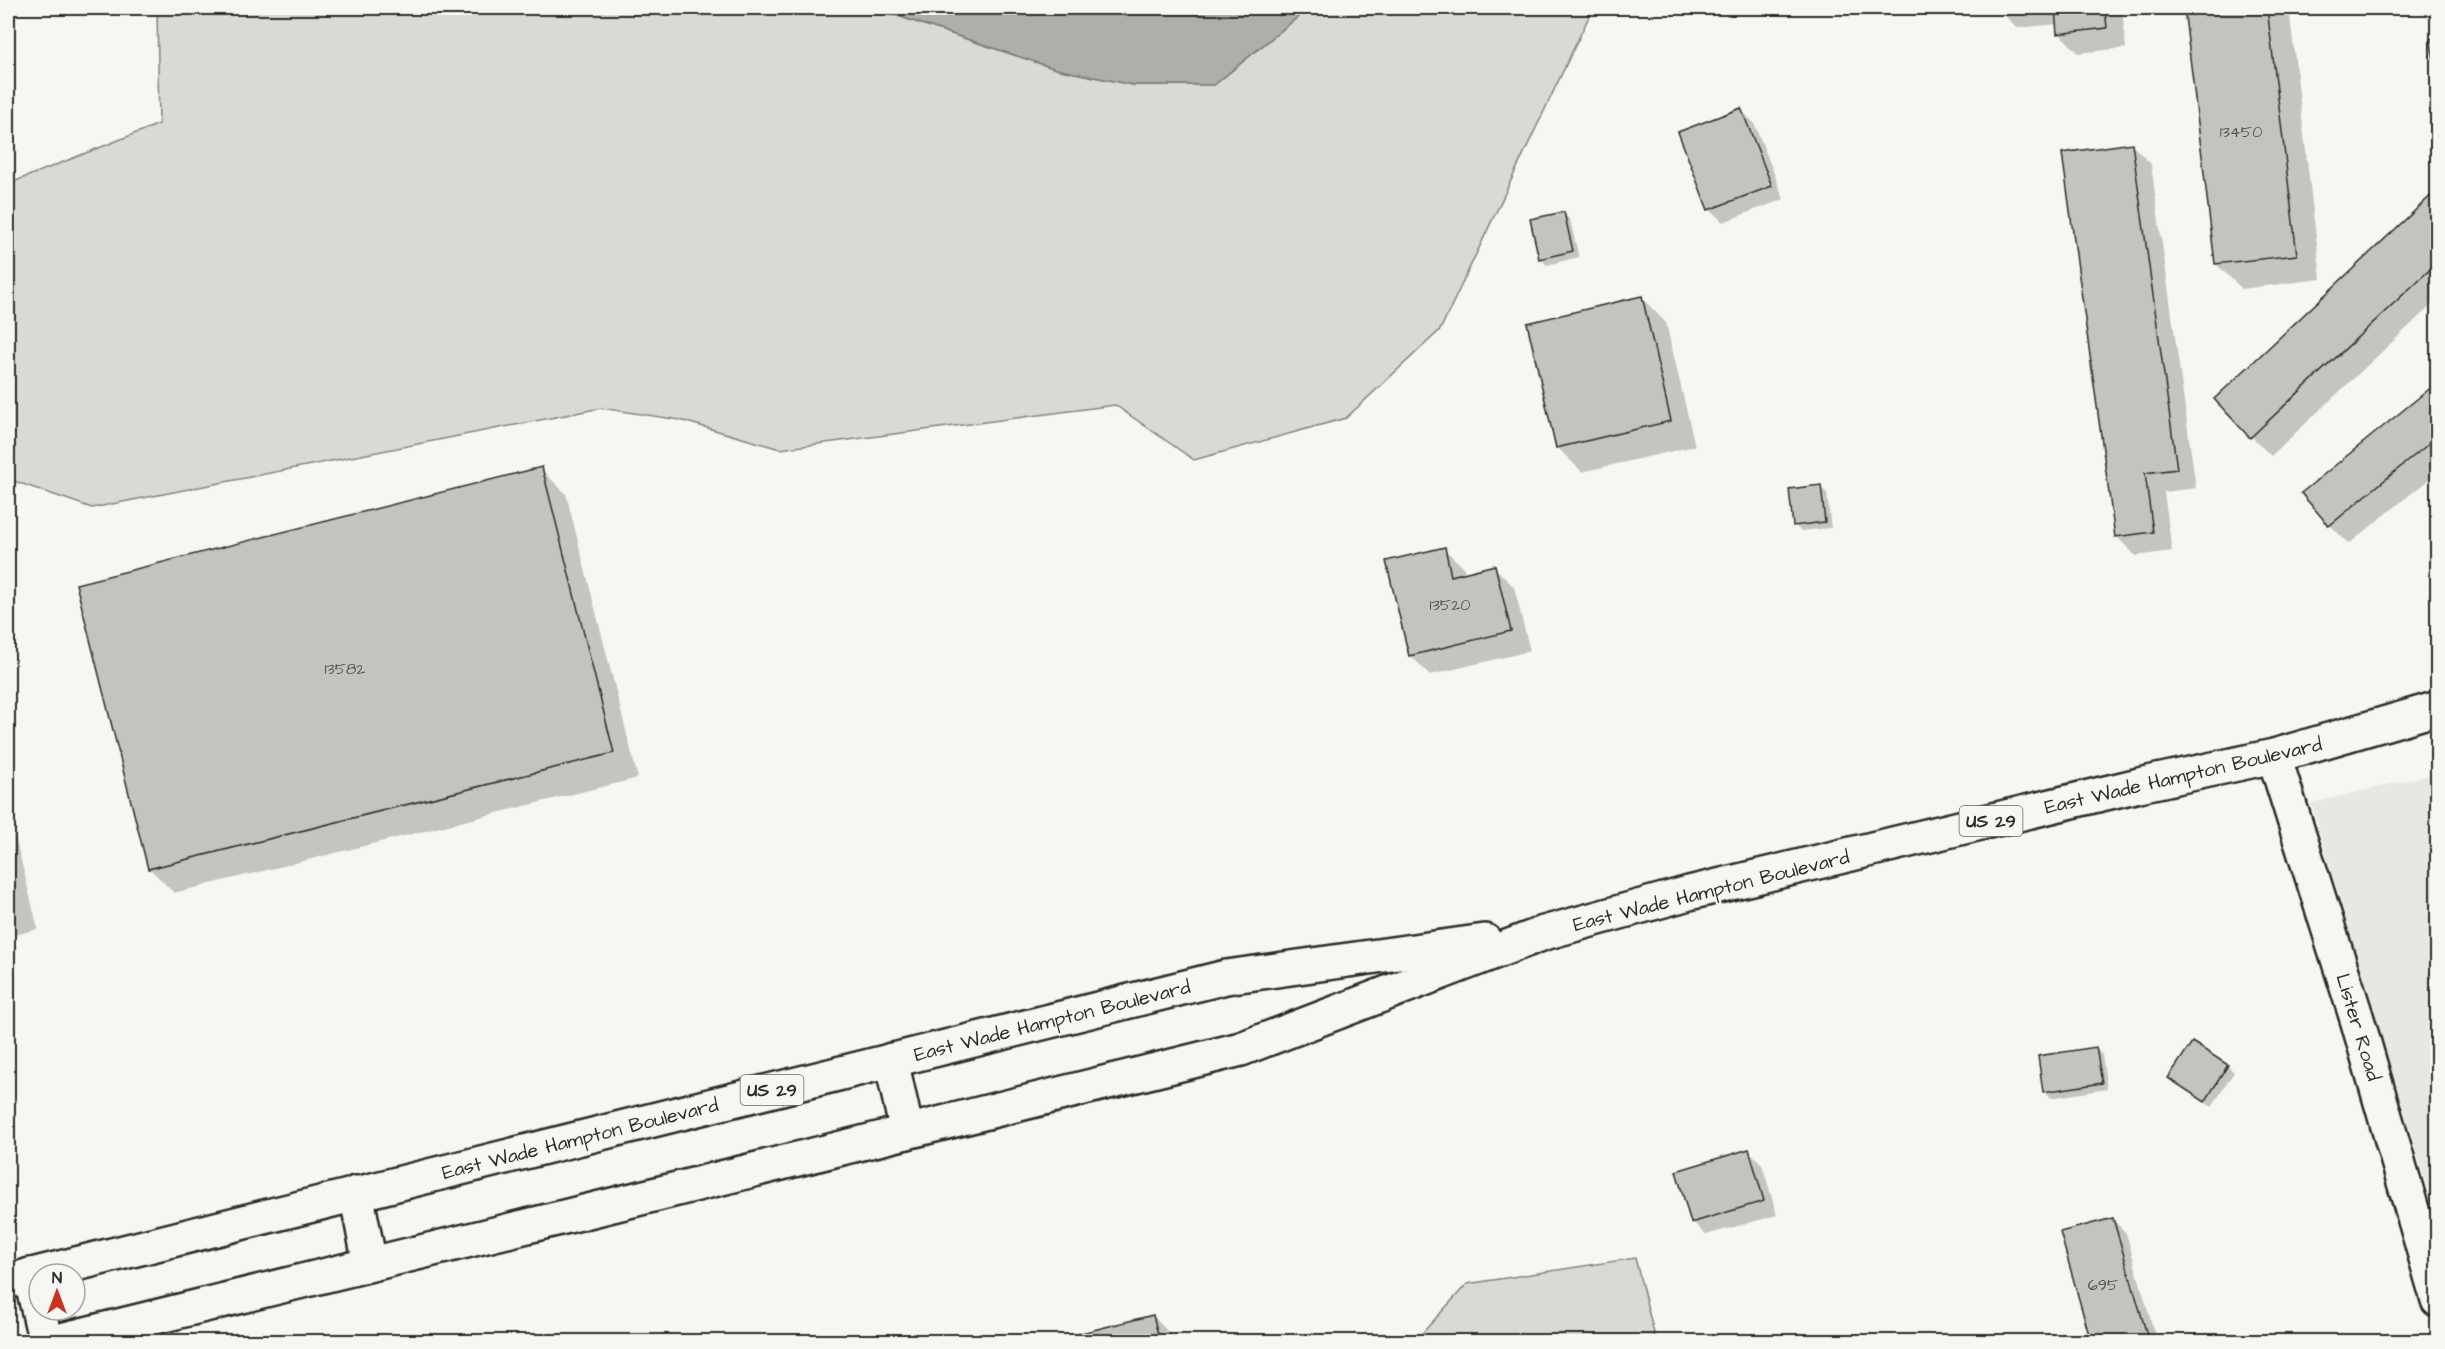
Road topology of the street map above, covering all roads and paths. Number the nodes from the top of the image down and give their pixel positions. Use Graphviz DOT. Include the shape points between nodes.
graph roads {
  1 [pos="2438,708"];
  2 [pos="2274,756"];
  3 [pos="1544,933"];
  4 [pos="891,1060"];
  5 [pos="907,1132"];
  6 [pos="356,1193"];
  7 [pos="370,1264"];
  8 [pos="19,1278"];
  9 [pos="2438,1300"];
  10 [pos="46,1341"];
  11 [pos="53,1341"];
  1 -- 2 [label="main road, East Wade Hampton Boulevard / US 29"];
  2 -- 3 [label="main road, East Wade Hampton Boulevard / US 29" via="1689,893"];
  2 -- 9 [label="main road, Lister Road" via="2357,1018"];
  3 -- 4 [label="main road, East Wade Hampton Boulevard / US 29" via="1226,977"];
  3 -- 5 [label="main road, East Wade Hampton Boulevard / US 29" via="1241,1049"];
  4 -- 5 [label="main road"];
  4 -- 6 [label="main road, East Wade Hampton Boulevard / US 29"];
  5 -- 7 [label="main road, East Wade Hampton Boulevard / US 29"];
  6 -- 7 [label="main road"];
  6 -- 8 [label="main road, East Wade Hampton Boulevard / US 29"];
  7 -- 11 [label="main road, East Wade Hampton Boulevard / US 29"];
  8 -- 10 [label="main road"];
}
